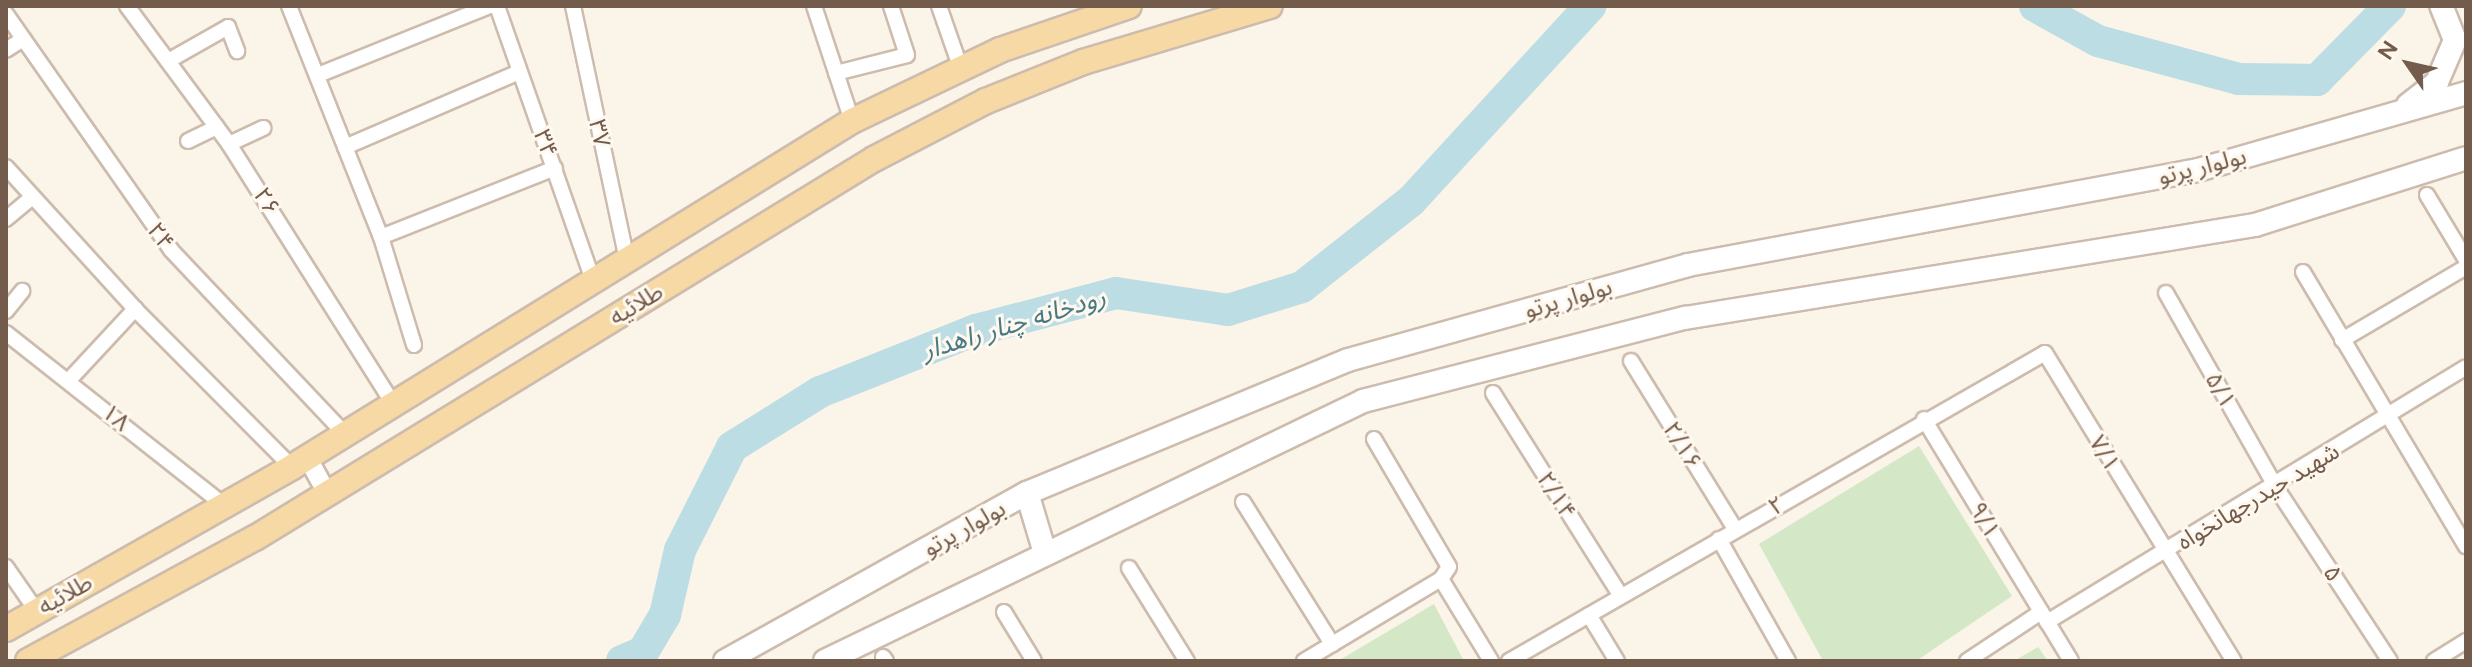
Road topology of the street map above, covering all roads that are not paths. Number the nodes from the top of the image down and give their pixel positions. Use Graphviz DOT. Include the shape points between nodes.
graph roads {
  1 [pos="127,6"];
  2 [pos="289,6"];
  3 [pos="490,6"];
  4 [pos="497,6"];
  5 [pos="573,6"];
  6 [pos="814,6"];
  7 [pos="891,6"];
  8 [pos="939,6"];
  9 [pos="1129,6"];
  10 [pos="1270,6"];
  11 [pos="2441,6"];
  12 [pos="6,14"];
  13 [pos="23,39"];
  14 [pos="6,50"];
  15 [pos="237,51"];
  16 [pos="168,61"];
  17 [pos="961,69"];
  18 [pos="519,72"];
  19 [pos="836,73"];
  20 [pos="318,75"];
  21 [pos="2466,93"];
  22 [pos="2397,113"];
  23 [pos="852,121"];
  24 [pos="217,127"];
  25 [pos="264,128"];
  26 [pos="188,141"];
  27 [pos="229,144"];
  28 [pos="345,147"];
  29 [pos="2466,158"];
  30 [pos="6,167"];
  31 [pos="555,168"];
  32 [pos="2427,195"];
  33 [pos="31,198"];
  34 [pos="6,219"];
  35 [pos="381,237"];
  36 [pos="627,259"];
  37 [pos="2466,260"];
  38 [pos="2466,267"];
  39 [pos="2303,272"];
  40 [pos="593,280"];
  41 [pos="22,291"];
  42 [pos="2166,293"];
  43 [pos="135,309"];
  44 [pos="6,311"];
  45 [pos="6,333"];
  46 [pos="2342,340"];
  47 [pos="414,345"];
  48 [pos="2045,353"];
  49 [pos="1631,361"];
  50 [pos="2466,367"];
  51 [pos="70,379"];
  52 [pos="1493,393"];
  53 [pos="394,405"];
  54 [pos="1924,419"];
  55 [pos="2387,419"];
  56 [pos="345,434"];
  57 [pos="1374,439"];
  58 [pos="299,462"];
  59 [pos="2275,486"];
  60 [pos="327,493"];
  61 [pos="1027,493"];
  62 [pos="1243,502"];
  63 [pos="224,505"];
  64 [pos="1735,529"];
  65 [pos="1719,539"];
  66 [pos="2466,546"];
  67 [pos="2164,552"];
  68 [pos="1045,553"];
  69 [pos="6,567"];
  70 [pos="1129,568"];
  71 [pos="1441,579"];
  72 [pos="1621,596"];
  73 [pos="36,610"];
  74 [pos="1004,612"];
  75 [pos="1589,615"];
  76 [pos="2044,617"];
  77 [pos="6,629"];
  78 [pos="2466,641"];
  79 [pos="1332,644"];
  80 [pos="28,661"];
  81 [pos="725,661"];
  82 [pos="825,661"];
  83 [pos="1034,661"];
  84 [pos="1187,661"];
  85 [pos="1304,661"];
  86 [pos="1491,661"];
  87 [pos="1509,661"];
  88 [pos="1617,661"];
  89 [pos="1788,661"];
  90 [pos="1967,661"];
  91 [pos="2071,661"];
  92 [pos="2234,661"];
  93 [pos="2390,661"];
  94 [pos="2434,661"];
  1 -- 16 [label="street, ۲۶"];
  2 -- 20 [label="street"];
  3 -- 20 [label="street"];
  4 -- 18 [label="street, ۳۴"];
  5 -- 36 [label="street, ۳۷"];
  6 -- 19 [label="street"];
  7 -- 19 [label="street" via="907,55"];
  8 -- 17 [label="street"];
  9 -- 17 [label="main road, طلائیه"];
  10 -- 60 [label="main road, طلائیه" via="1083,62 986,101 874,159"];
  11 -- 22 [label="main road" via="2455,40 2437,82"];
  12 -- 13 [label="street, ۲۴"];
  13 -- 14 [label="street"];
  13 -- 56 [label="street, ۲۴" via="171,250"];
  15 -- 16 [label="street" via="228,27"];
  16 -- 24 [label="street, ۲۶"];
  17 -- 23 [label="main road, طلائیه"];
  18 -- 28 [label="street"];
  18 -- 31 [label="street, ۳۴"];
  19 -- 23 [label="street"];
  20 -- 28 [label="street"];
  21 -- 22 [label="main road, بولوار پرتو"];
  22 -- 61 [label="main road, بولوار پرتو" via="2198,170 1688,265 1348,360"];
  23 -- 36 [label="main road, طلائیه"];
  24 -- 26 [label="street"];
  24 -- 27 [label="street, ۲۶"];
  25 -- 27 [label="street"];
  27 -- 53 [label="street, ۲۶"];
  28 -- 35 [label="street"];
  29 -- 68 [label="main road, بولوار پرتو" via="2255,225 1685,318 1363,401"];
  30 -- 33 [label="street"];
  31 -- 35 [label="street"];
  31 -- 40 [label="street, ۳۴"];
  32 -- 37 [label="street"];
  33 -- 34 [label="street"];
  33 -- 43 [label="street"];
  35 -- 47 [label="street"];
  36 -- 40 [label="main road, طلائیه"];
  38 -- 46 [label="street"];
  39 -- 46 [label="street"];
  40 -- 53 [label="main road, طلائیه"];
  41 -- 44 [label="street"];
  42 -- 59 [label="street, ۵/۱"];
  43 -- 51 [label="street"];
  43 -- 58 [label="street"];
  45 -- 51 [label="street, ۱۸"];
  46 -- 55 [label="street"];
  48 -- 54 [label="street, ۲"];
  48 -- 67 [label="street, ۷/۱"];
  49 -- 64 [label="street, ۲/۱۶"];
  50 -- 55 [label="street, شهید حیدرجهانخواه"];
  51 -- 63 [label="street, ۱۸"];
  52 -- 72 [label="street, ۲/۱۴"];
  53 -- 56 [label="main road, طلائیه"];
  54 -- 64 [label="street, ۲"];
  54 -- 76 [label="street, ۹/۱"];
  55 -- 59 [label="street, شهید حیدرجهانخواه"];
  55 -- 66 [label="street"];
  56 -- 58 [label="main road, طلائیه"];
  57 -- 71 [label="street" via="1449,567"];
  58 -- 60 [label="street"];
  58 -- 63 [label="main road, طلائیه"];
  59 -- 67 [label="street, شهید حیدرجهانخواه"];
  59 -- 93 [label="street, ۵"];
  60 -- 80 [label="main road, طلائیه"];
  61 -- 68 [label="main road"];
  61 -- 81 [label="main road, بولوار پرتو"];
  62 -- 79 [label="street"];
  63 -- 73 [label="main road, طلائیه"];
  64 -- 65 [label="street, ۲"];
  65 -- 72 [label="street, ۲"];
  65 -- 89 [label="street"];
  67 -- 76 [label="street, شهید حیدرجهانخواه"];
  67 -- 92 [label="street, ۷/۱"];
  68 -- 82 [label="main road, بولوار پرتو"];
  69 -- 73 [label="street"];
  70 -- 84 [label="street"];
  71 -- 79 [label="street"];
  71 -- 86 [label="street"];
  72 -- 75 [label="street, ۲"];
  73 -- 77 [label="main road, طلائیه"];
  74 -- 83 [label="street"];
  75 -- 87 [label="street, ۲"];
  75 -- 88 [label="street"];
  76 -- 90 [label="street, شهید حیدرجهانخواه"];
  76 -- 91 [label="street, ۹/۱"];
  78 -- 94 [label="street"];
  79 -- 85 [label="street"];
}
